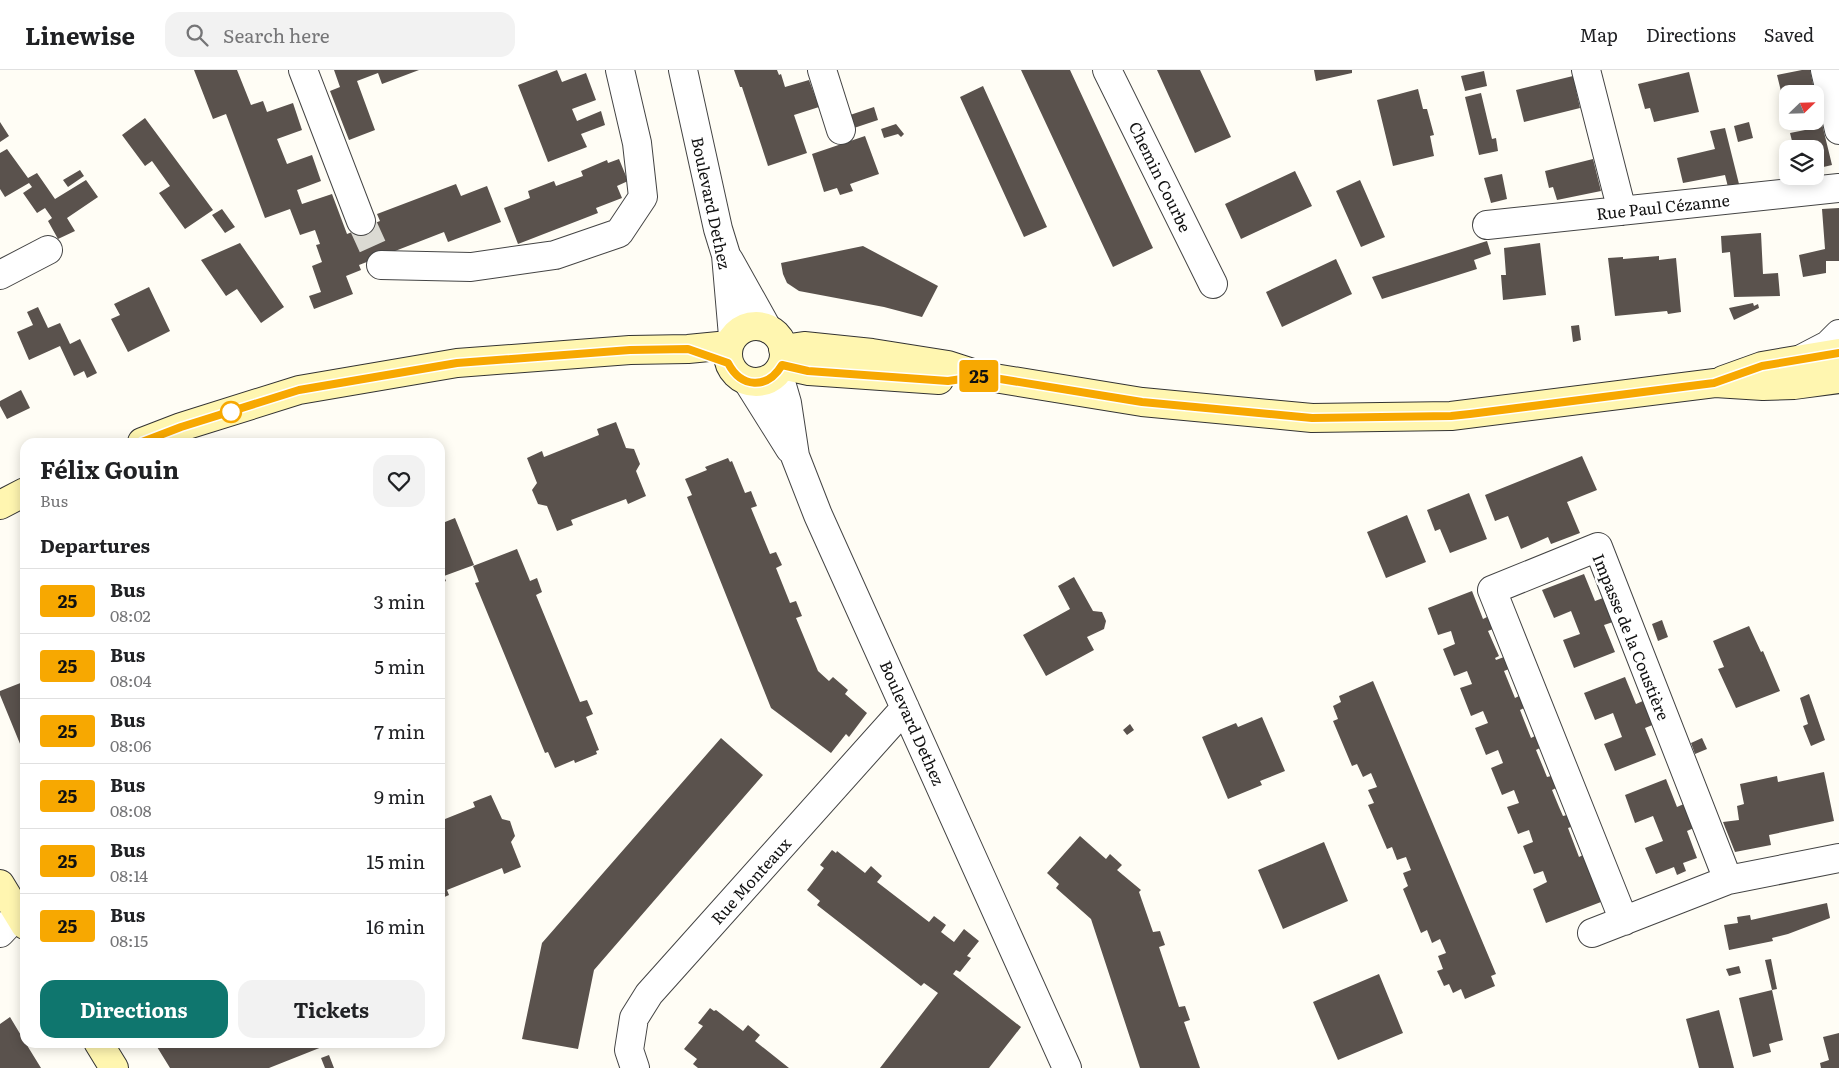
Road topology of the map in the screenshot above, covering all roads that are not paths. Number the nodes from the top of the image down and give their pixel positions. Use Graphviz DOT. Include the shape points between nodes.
graph roads {
  1 [pos="303,70"];
  2 [pos="620,70"];
  3 [pos="683,70"];
  4 [pos="822,70"];
  5 [pos="1107,70"];
  6 [pos="1586,70"];
  7 [pos="1825,70"];
  8 [pos="841,130"];
  9 [pos="1839,130"];
  10 [pos="1839,188"];
  11 [pos="1622,211"];
  12 [pos="361,221"];
  13 [pos="1487,226"];
  14 [pos="48,250"];
  15 [pos="726,255"];
  16 [pos="381,265"];
  17 [pos="0,275"];
  18 [pos="1213,284"];
  19 [pos="1839,334"];
  20 [pos="730,348"];
  21 [pos="778,353"];
  22 [pos="1839,353"];
  23 [pos="1803,358"];
  24 [pos="1839,379"];
  25 [pos="748,382"];
  26 [pos="1714,383"];
  27 [pos="152,438"];
  28 [pos="794,456"];
  29 [pos="20,495"];
  30 [pos="0,505"];
  31 [pos="905,708"];
  32 [pos="1839,858"];
  33 [pos="1728,880"];
  34 [pos="0,884"];
  35 [pos="1624,921"];
  36 [pos="14,924"];
  37 [pos="1592,933"];
  38 [pos="102,1048"];
  39 [pos="114,1068"];
  40 [pos="635,1068"];
  41 [pos="1067,1068"];
  1 -- 12 [label="street"];
  2 -- 16 [label="street" via="637,143 643,197 619,232 555,255 471,267"];
  3 -- 15 [label="street, Boulevard Dethez"];
  4 -- 8 [label="street"];
  5 -- 18 [label="street, Chemin Courbe"];
  6 -- 11 [label="street"];
  7 -- 9 [label="street"];
  10 -- 11 [label="street, Rue Paul Cézanne"];
  11 -- 13 [label="street, Rue Paul Cézanne"];
  14 -- 17 [label="street"];
  15 -- 20 [label="street, Boulevard Dethez"];
  15 -- 21 [label="street, Boulevard Dethez"];
  19 -- 23 [label="street"];
  20 -- 21 [label="main road" via="740,330 758,326"];
  20 -- 25 [label="main road" via="733,371"];
  20 -- 27 [label="main road" via="630,350 466,362 299,390"];
  21 -- 25 [label="main road" via="766,381"];
  21 -- 26 [label="main road" via="804,346 872,353 948,365 982,376 1142,402 1312,418 1451,416"];
  21 -- 28 [label="street, Boulevard Dethez"];
  22 -- 23 [label="main road"];
  23 -- 26 [label="main road" via="1762,366"];
  24 -- 26 [label="main road" via="1763,386"];
  25 -- 28 [label="street"];
  28 -- 31 [label="street, Boulevard Dethez"];
  29 -- 30 [label="main road"];
  31 -- 40 [label="street, Rue Monteaux" via="649,994 634,1018 629,1050"];
  31 -- 41 [label="street, Boulevard Dethez"];
  32 -- 33 [label="street"];
  33 -- 35 [label="street"];
  33 -- 35 [label="street, Impasse de la Coustière" via="1598,547 1492,590"];
  34 -- 36 [label="main road"];
  35 -- 37 [label="street"];
  38 -- 39 [label="main road"];
}
